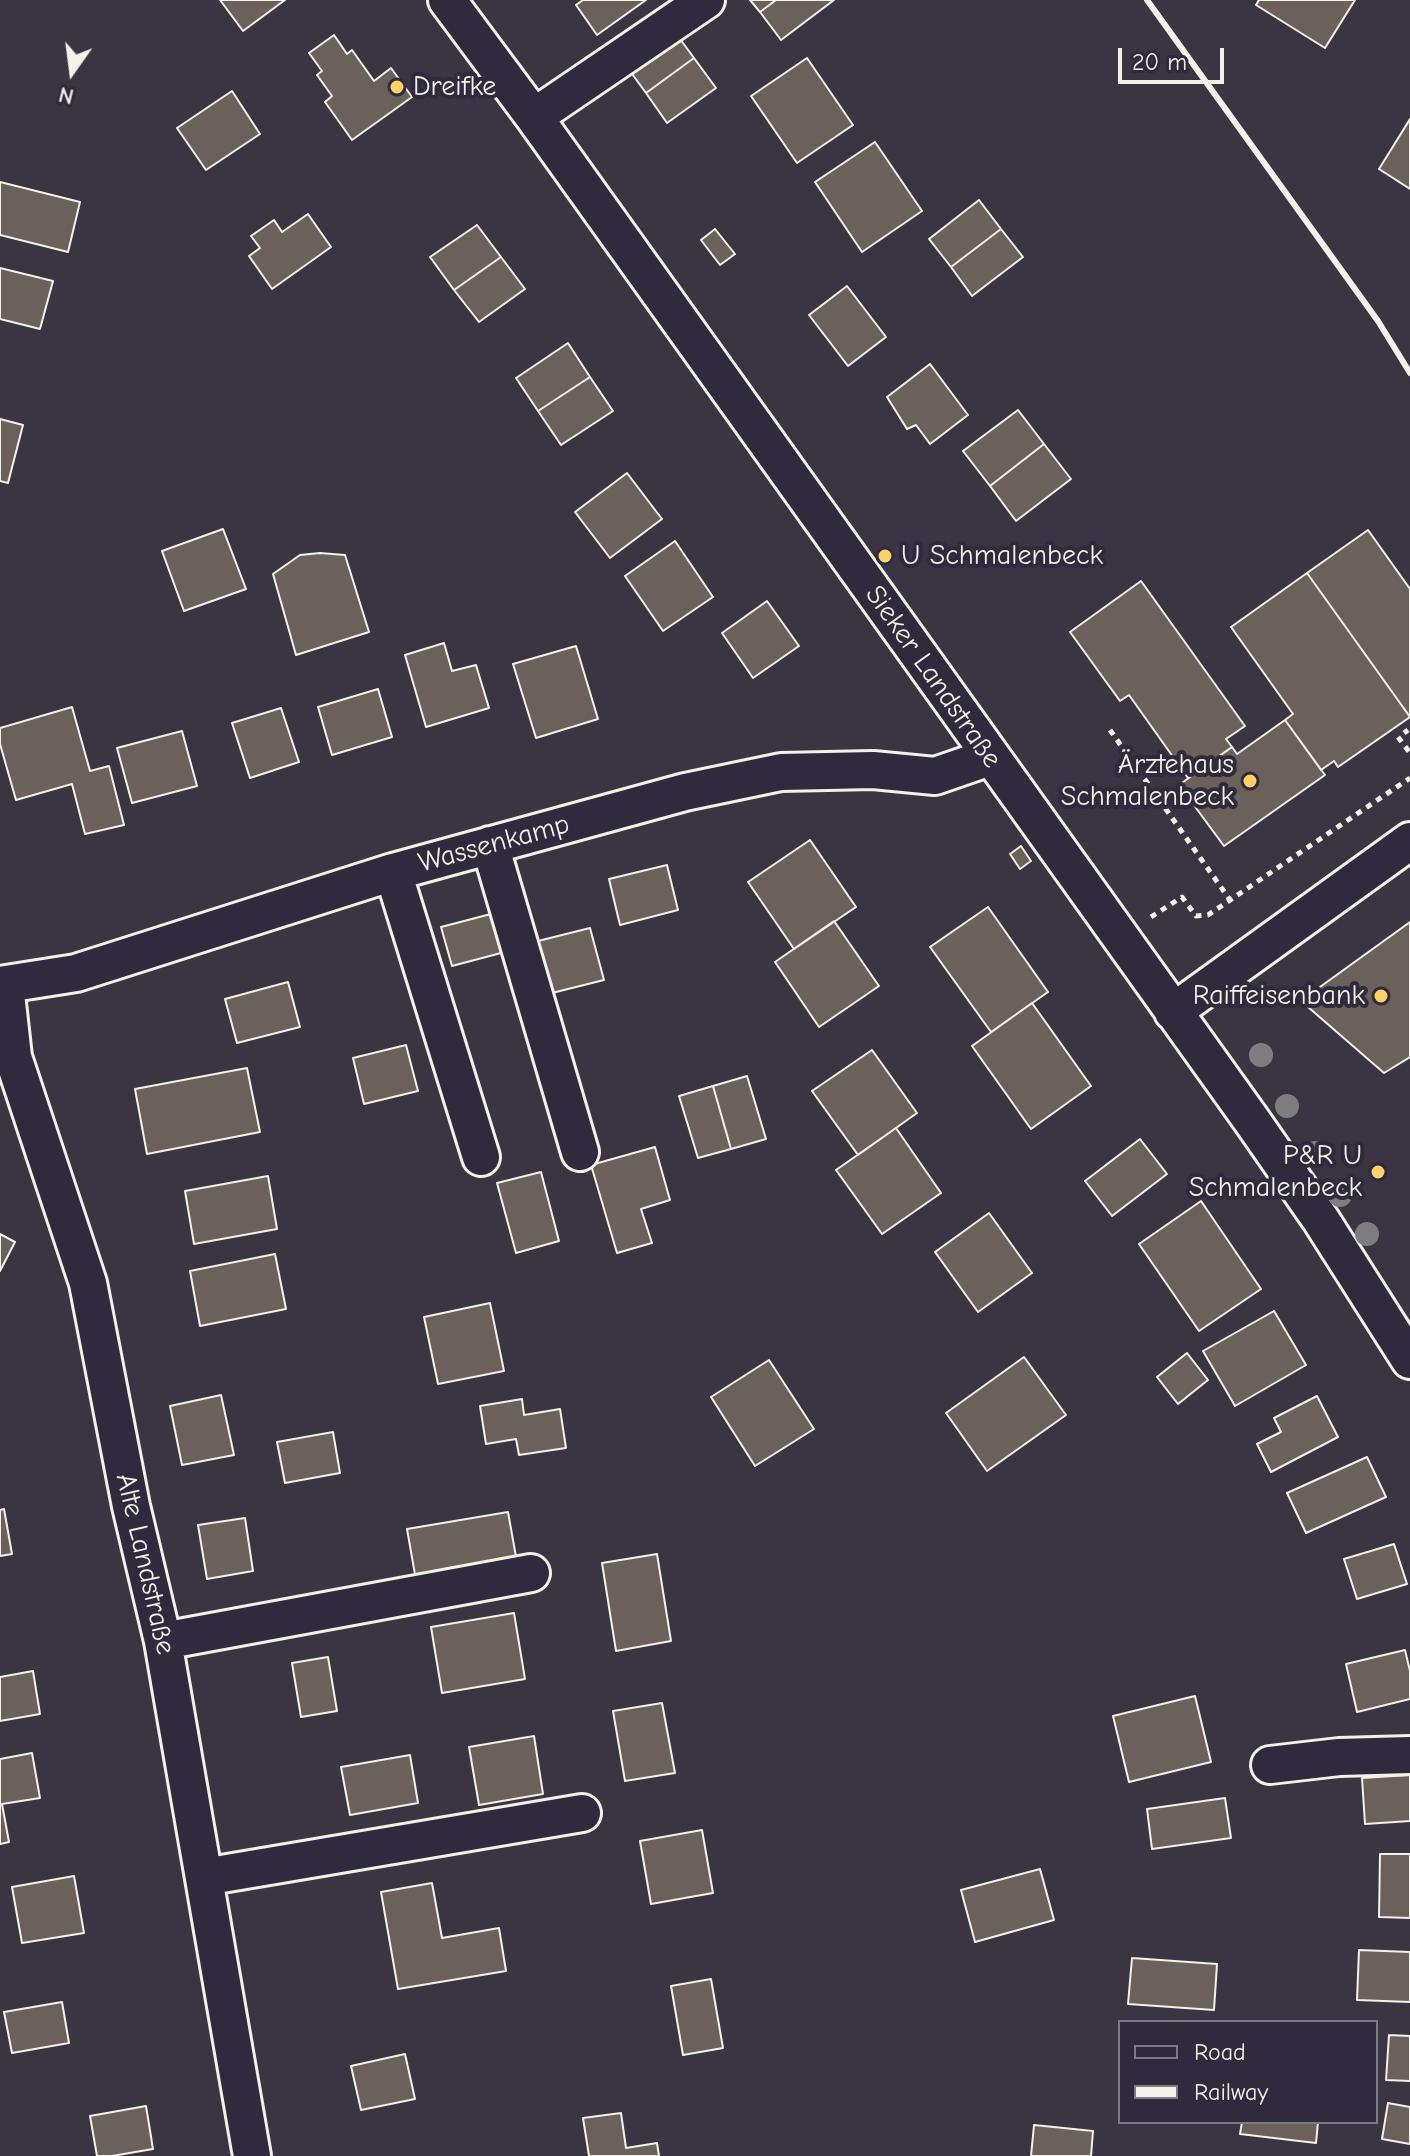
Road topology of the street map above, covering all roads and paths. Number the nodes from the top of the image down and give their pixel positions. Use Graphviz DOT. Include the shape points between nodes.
graph roads {
  1 [pos="447,0"];
  2 [pos="706,0"];
  3 [pos="534,117"];
  4 [pos="1110,730"];
  5 [pos="1398,737"];
  6 [pos="1410,753"];
  7 [pos="990,757"];
  8 [pos="1410,778"];
  9 [pos="1410,841"];
  10 [pos="490,845"];
  11 [pos="393,872"];
  12 [pos="1230,900"];
  13 [pos="1148,919"];
  14 [pos="3,985"];
  15 [pos="1173,1012"];
  16 [pos="7,1059"];
  17 [pos="580,1152"];
  18 [pos="481,1157"];
  19 [pos="1410,1360"];
  20 [pos="531,1573"];
  21 [pos="163,1641"];
  22 [pos="1410,1755"];
  23 [pos="1270,1765"];
  24 [pos="582,1813"];
  25 [pos="204,1877"];
  26 [pos="252,2156"];
  1 -- 3 [label="street, Sieker Landstraße"];
  2 -- 3 [label="street"];
  3 -- 7 [label="street, Sieker Landstraße"];
  4 -- 12 [label="path"];
  5 -- 6 [label="path"];
  7 -- 10 [label="street, Wassenkamp" via="935,776 873,770 781,772"];
  7 -- 15 [label="street, Sieker Landstraße"];
  8 -- 12 [label="path"];
  9 -- 15 [label="street"];
  10 -- 11 [label="street, Wassenkamp"];
  10 -- 17 [label="street"];
  11 -- 14 [label="street, Wassenkamp" via="76,973"];
  11 -- 18 [label="street"];
  12 -- 13 [label="path" via="1208,915 1196,916 1182,897"];
  14 -- 16 [label="street, Alte Landstraße"];
  15 -- 19 [label="street, Sieker Landstraße" via="1321,1220"];
  16 -- 21 [label="street, Alte Landstraße" via="88,1283"];
  20 -- 21 [label="street"];
  21 -- 25 [label="street, Alte Landstraße"];
  22 -- 23 [label="street"];
  24 -- 25 [label="street"];
  25 -- 26 [label="street, Alte Landstraße"];
}
